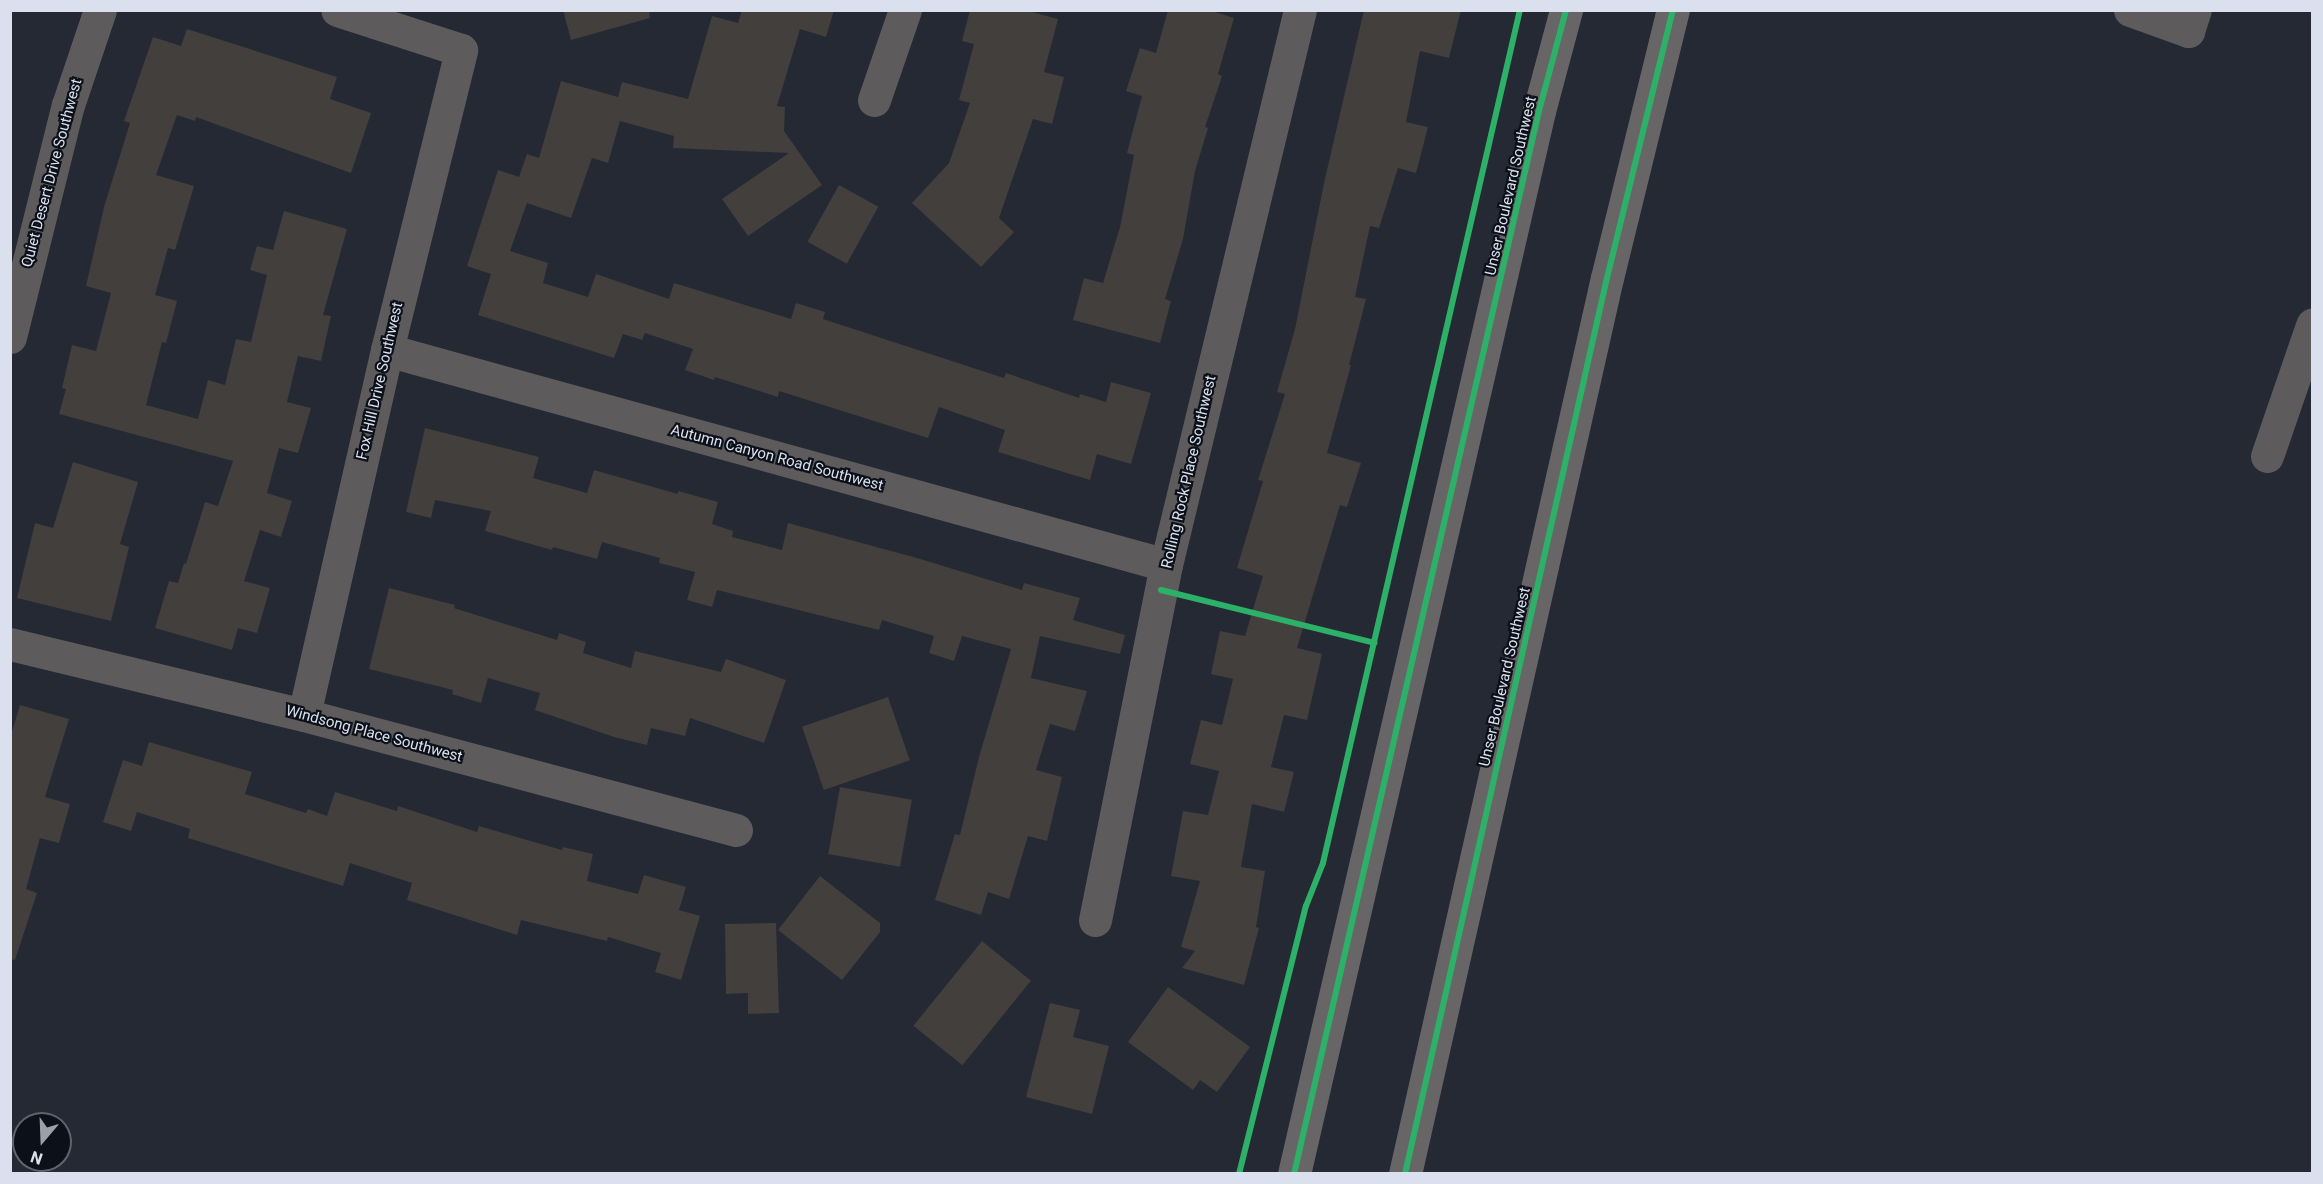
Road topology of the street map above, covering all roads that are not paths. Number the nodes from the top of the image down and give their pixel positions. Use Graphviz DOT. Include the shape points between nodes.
graph roads {
  1 [pos="100,10"];
  2 [pos="337,10"];
  3 [pos="905,10"];
  4 [pos="1566,10"];
  5 [pos="1673,10"];
  6 [pos="2130,10"];
  7 [pos="2195,10"];
  8 [pos="1298,19"];
  9 [pos="874,100"];
  10 [pos="17,277"];
  11 [pos="2313,325"];
  12 [pos="10,337"];
  13 [pos="387,350"];
  14 [pos="2266,456"];
  15 [pos="1167,565"];
  16 [pos="10,644"];
  17 [pos="304,714"];
  18 [pos="736,830"];
  19 [pos="1095,920"];
  20 [pos="1294,1173"];
  21 [pos="1405,1173"];
  1 -- 10 [label="street, Quiet Desert Drive Southwest"];
  2 -- 13 [label="street, Fox Hill Drive Southwest" via="461,50"];
  3 -- 9 [label="street"];
  4 -- 20 [label="main road, Unser Boulevard Southwest" via="1539,111"];
  5 -- 21 [label="main road, Unser Boulevard Southwest" via="1604,290"];
  6 -- 7 [label="street" via="2188,31"];
  8 -- 15 [label="street, Rolling Rock Place Southwest"];
  10 -- 12 [label="street, Quiet Desert Drive Southwest"];
  11 -- 14 [label="street"];
  13 -- 15 [label="street, Autumn Canyon Road Southwest"];
  13 -- 17 [label="street, Fox Hill Drive Southwest"];
  15 -- 19 [label="street, Rolling Rock Place Southwest"];
  16 -- 17 [label="street, Windsong Place Southwest"];
  17 -- 18 [label="street, Windsong Place Southwest"];
}
